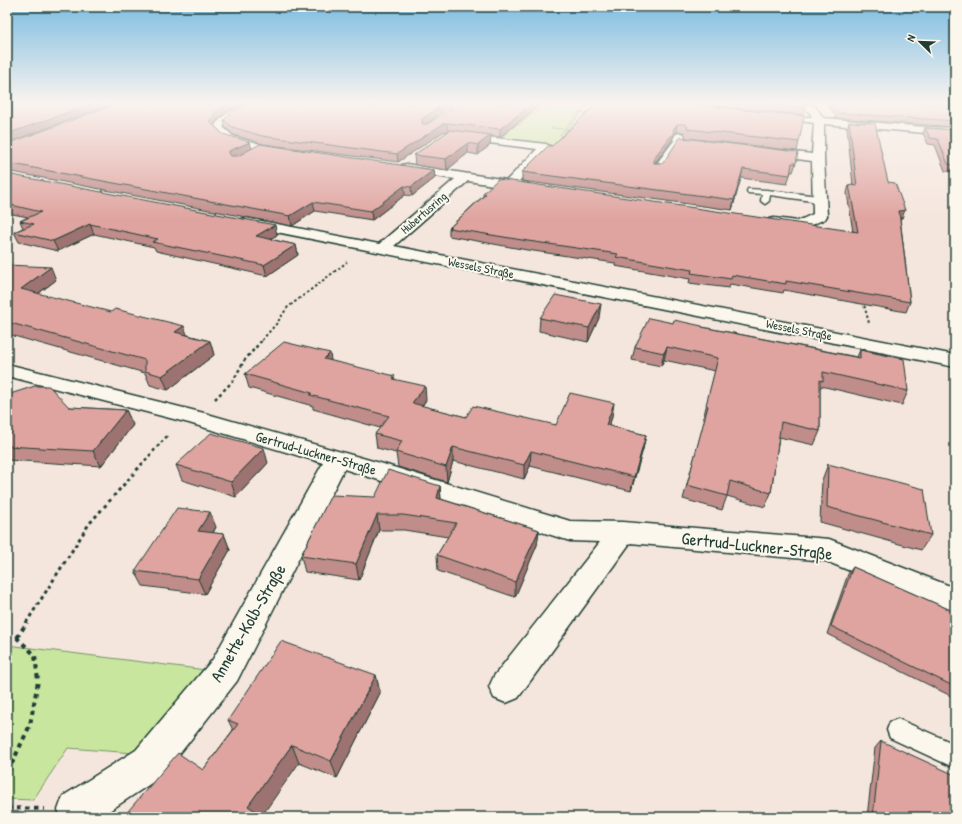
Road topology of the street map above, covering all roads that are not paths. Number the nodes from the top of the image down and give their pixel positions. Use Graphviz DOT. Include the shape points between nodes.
graph roads {
  1 [pos="244,142"];
  2 [pos="505,142"];
  3 [pos="676,142"];
  4 [pos="687,142"];
  5 [pos="818,142"];
  6 [pos="715,146"];
  7 [pos="262,148"];
  8 [pos="754,151"];
  9 [pos="249,154"];
  10 [pos="297,154"];
  11 [pos="818,158"];
  12 [pos="412,160"];
  13 [pos="657,169"];
  14 [pos="465,177"];
  15 [pos="510,184"];
  16 [pos="537,188"];
  17 [pos="751,190"];
  18 [pos="819,199"];
  19 [pos="234,220"];
  20 [pos="762,220"];
  21 [pos="382,249"];
  22 [pos="955,361"];
  23 [pos="8,372"];
  24 [pos="337,459"];
  25 [pos="623,532"];
  26 [pos="955,600"];
  27 [pos="506,687"];
  28 [pos="898,730"];
  29 [pos="955,756"];
  30 [pos="77,810"];
  1 -- 7 [label="street"];
  2 -- 15 [label="street" via="546,147"];
  3 -- 13 [label="lane"];
  4 -- 6 [label="street"];
  5 -- 11 [label="street"];
  7 -- 9 [label="lane"];
  7 -- 10 [label="street"];
  8 -- 11 [label="street"];
  11 -- 18 [label="street"];
  12 -- 14 [label="street, Hubertusring" via="396,167"];
  14 -- 15 [label="street, Hubertusring"];
  14 -- 21 [label="street, Hubertusring"];
  15 -- 16 [label="street, Hubertusring"];
  17 -- 18 [label="lane" via="765,197"];
  18 -- 20 [label="street" via="820,216 800,226"];
  19 -- 21 [label="street, Wessels Straße"];
  21 -- 22 [label="street, Wessels Straße"];
  23 -- 24 [label="street, Gertrud-Luckner-Straße" via="191,417"];
  24 -- 25 [label="street, Gertrud-Luckner-Straße" via="570,532"];
  24 -- 30 [label="street, Annette-Kolb-Straße" via="225,670 149,763"];
  25 -- 26 [label="street, Gertrud-Luckner-Straße" via="829,550"];
  25 -- 27 [label="street"];
  28 -- 29 [label="lane"];
}
